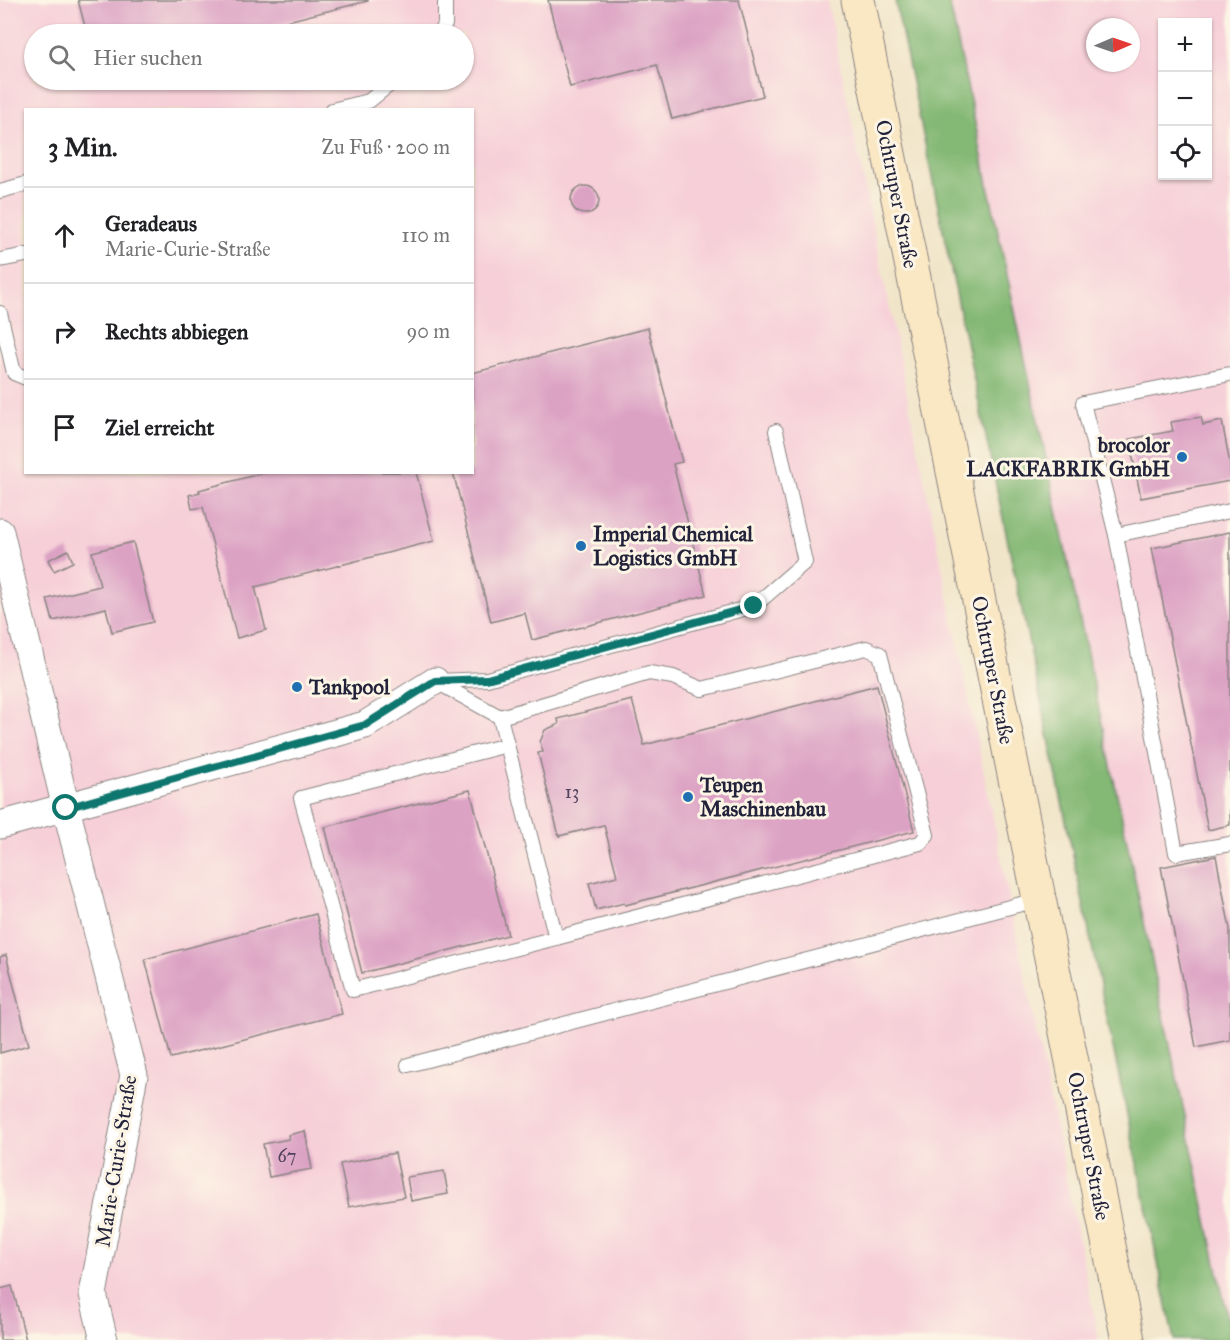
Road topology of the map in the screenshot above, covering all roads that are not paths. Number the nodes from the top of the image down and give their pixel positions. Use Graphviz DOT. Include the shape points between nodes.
graph roads {
  1 [pos="446,0"];
  2 [pos="858,0"];
  3 [pos="445,24"];
  4 [pos="382,90"];
  5 [pos="339,108"];
  6 [pos="24,185"];
  7 [pos="0,191"];
  8 [pos="24,255"];
  9 [pos="0,260"];
  10 [pos="0,313"];
  11 [pos="1230,374"];
  12 [pos="24,377"];
  13 [pos="776,431"];
  14 [pos="1230,511"];
  15 [pos="0,532"];
  16 [pos="1116,535"];
  17 [pos="435,681"];
  18 [pos="500,717"];
  19 [pos="507,745"];
  20 [pos="66,808"];
  21 [pos="0,825"];
  22 [pos="1230,844"];
  23 [pos="1040,899"];
  24 [pos="556,938"];
  25 [pos="408,1065"];
  26 [pos="104,1340"];
  27 [pos="1128,1340"];
  1 -- 3 [label="lane"];
  2 -- 23 [label="main road, Ochtruper Straße"];
  4 -- 5 [label="lane" via="369,100"];
  6 -- 7 [label="lane"];
  8 -- 9 [label="lane"];
  10 -- 12 [label="lane" via="14,373"];
  11 -- 16 [label="lane" via="1083,404"];
  13 -- 17 [label="lane" via="805,562 754,606 487,679"];
  14 -- 16 [label="lane"];
  15 -- 20 [label="street, Marie-Curie-Straße"];
  16 -- 22 [label="lane" via="1176,854"];
  17 -- 18 [label="lane"];
  17 -- 20 [label="street" via="365,725"];
  18 -- 19 [label="lane"];
  18 -- 24 [label="lane" via="648,673 674,677 702,689 866,648 880,654 927,835 920,843"];
  19 -- 24 [label="lane"];
  19 -- 24 [label="lane" via="301,798 352,990"];
  20 -- 21 [label="street"];
  20 -- 26 [label="street, Marie-Curie-Straße" via="134,1075 93,1294"];
  23 -- 25 [label="lane"];
  23 -- 27 [label="main road, Ochtruper Straße"];
}
